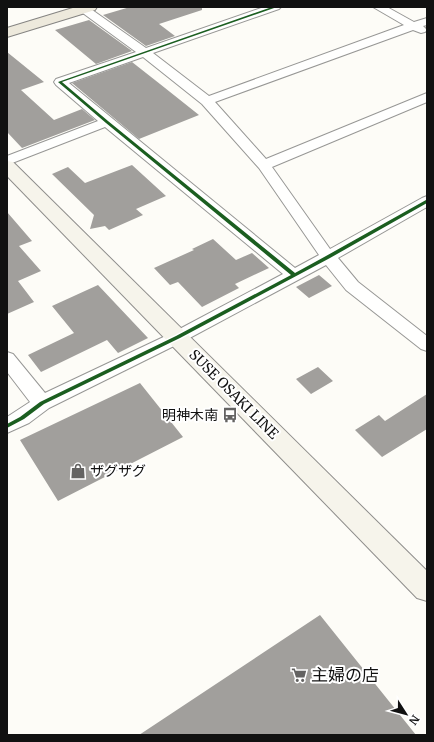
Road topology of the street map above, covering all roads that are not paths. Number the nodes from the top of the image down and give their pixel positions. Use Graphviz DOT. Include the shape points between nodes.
graph roads {
  1 [pos="64,7"];
  2 [pos="275,7"];
  3 [pos="379,7"];
  4 [pos="87,8"];
  5 [pos="427,21"];
  6 [pos="7,24"];
  7 [pos="414,26"];
  8 [pos="7,33"];
  9 [pos="427,33"];
  10 [pos="144,52"];
  11 [pos="427,96"];
  12 [pos="207,101"];
  13 [pos="107,122"];
  14 [pos="7,161"];
  15 [pos="264,165"];
  16 [pos="7,166"];
  17 [pos="427,201"];
  18 [pos="328,257"];
  19 [pos="293,274"];
  20 [pos="178,337"];
  21 [pos="426,344"];
  22 [pos="7,359"];
  23 [pos="42,403"];
  24 [pos="12,420"];
  25 [pos="427,589"];
  1 -- 6 [label="main road"];
  2 -- 10 [label="street"];
  3 -- 7 [label="street"];
  4 -- 8 [label="main road"];
  4 -- 10 [label="street"];
  5 -- 7 [label="street"];
  7 -- 9 [label="street"];
  7 -- 12 [label="street"];
  10 -- 12 [label="street"];
  10 -- 13 [label="street" via="60,82"];
  11 -- 15 [label="street"];
  12 -- 15 [label="street"];
  13 -- 14 [label="street"];
  13 -- 19 [label="street"];
  15 -- 18 [label="street"];
  16 -- 20 [label="main road, SUSE OSAKI LINE"];
  17 -- 18 [label="street"];
  18 -- 19 [label="street"];
  18 -- 21 [label="street" via="352,286"];
  19 -- 20 [label="street"];
  20 -- 23 [label="street"];
  20 -- 25 [label="main road, SUSE OSAKI LINE"];
  22 -- 23 [label="street"];
  23 -- 24 [label="street"];
}
